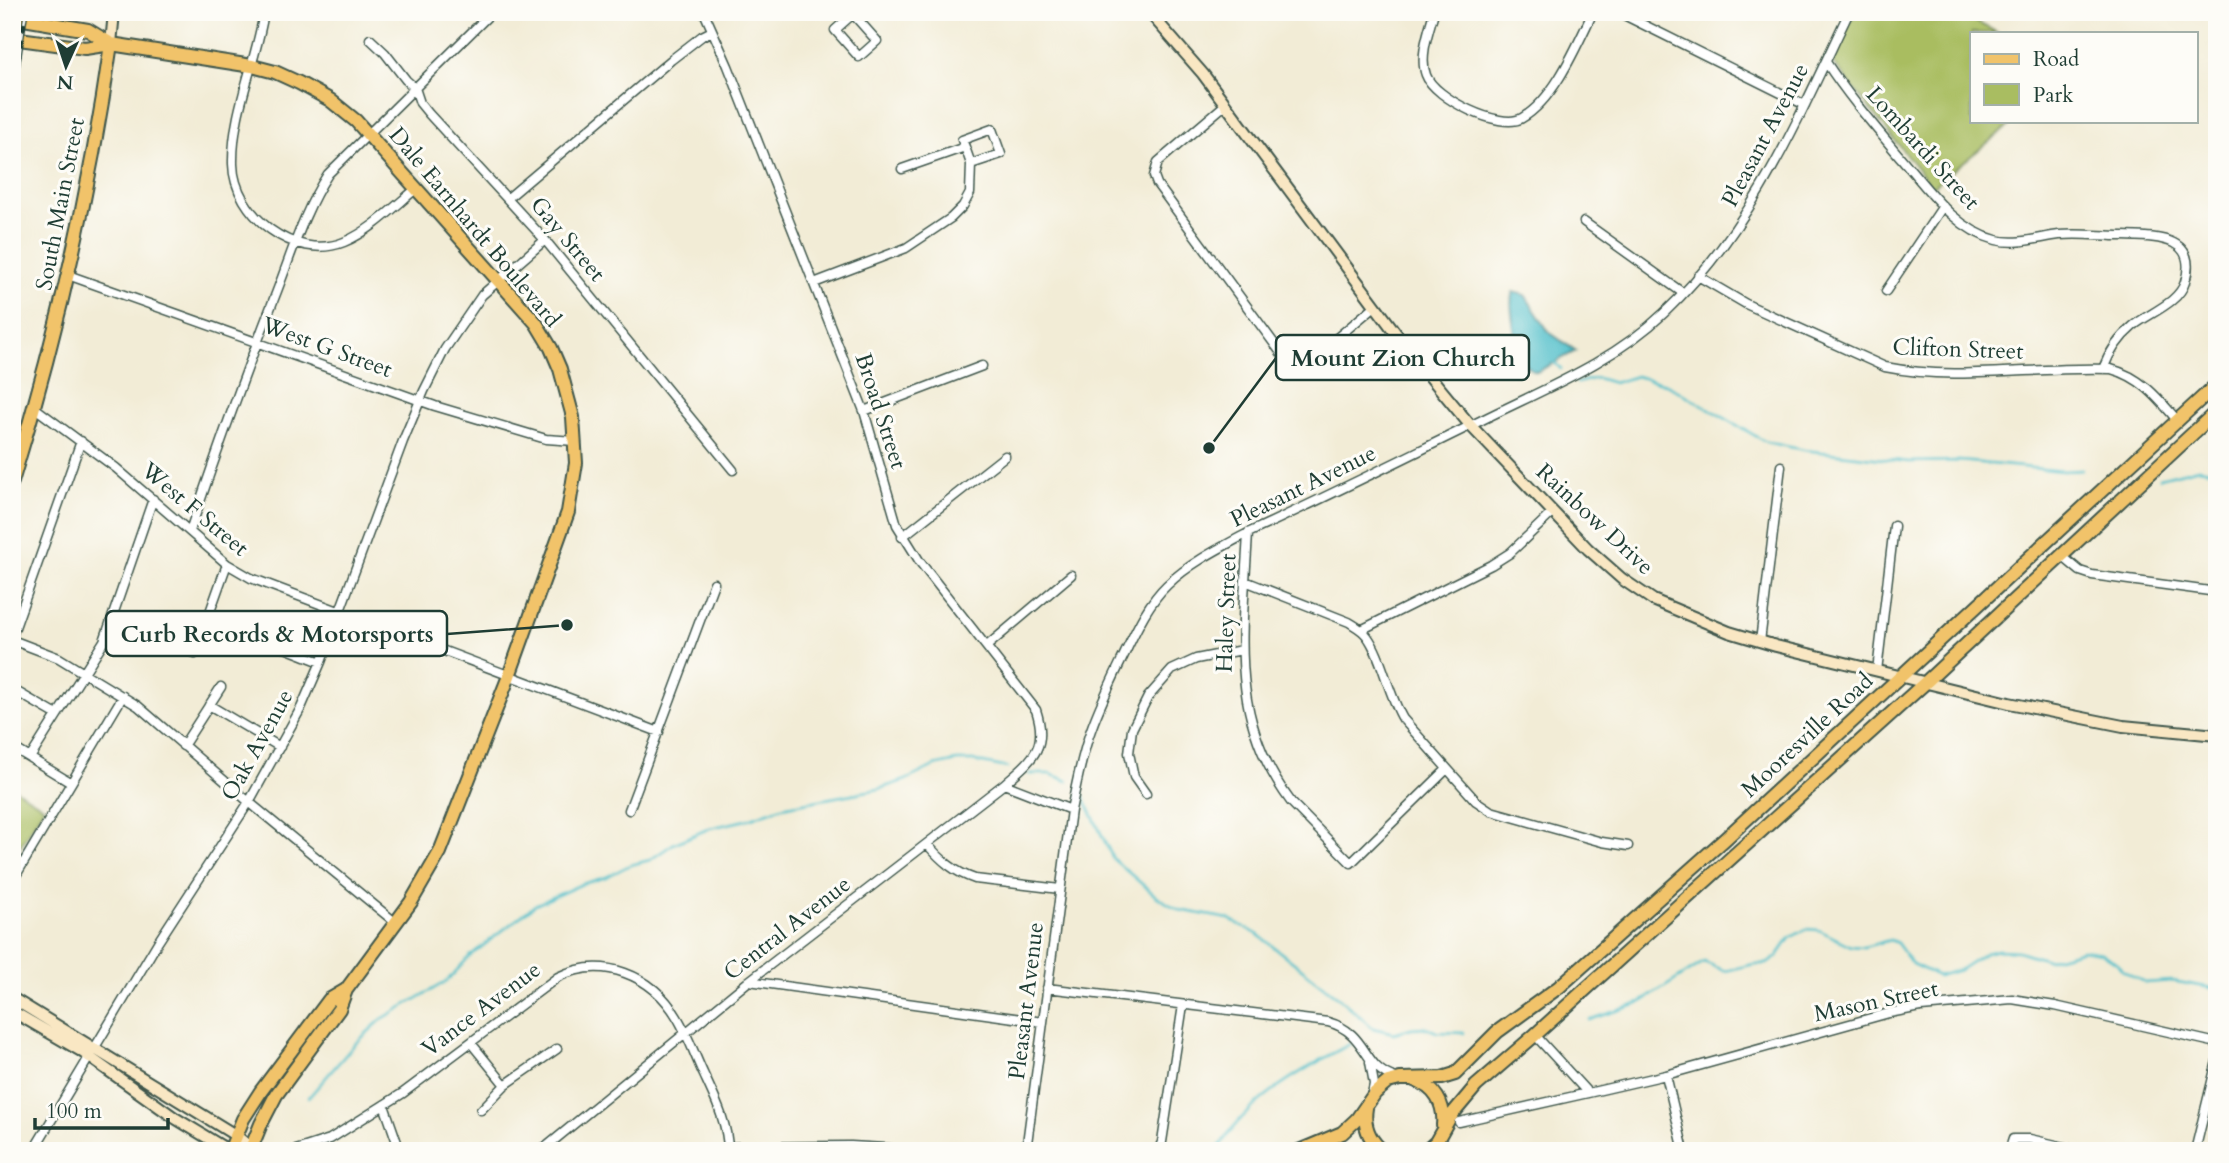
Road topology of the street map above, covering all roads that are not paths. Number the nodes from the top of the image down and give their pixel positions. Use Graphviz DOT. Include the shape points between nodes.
graph roads {
  1 [pos="114,12"];
  2 [pos="264,12"];
  3 [pos="492,12"];
  4 [pos="704,12"];
  5 [pos="1149,12"];
  6 [pos="1434,12"];
  7 [pos="1593,12"];
  8 [pos="1619,12"];
  9 [pos="1849,12"];
  10 [pos="852,13"];
  11 [pos="12,17"];
  12 [pos="712,31"];
  13 [pos="12,38"];
  14 [pos="370,39"];
  15 [pos="111,44"];
  16 [pos="1826,62"];
  17 [pos="252,66"];
  18 [pos="415,88"];
  19 [pos="1226,104"];
  20 [pos="1805,105"];
  21 [pos="369,134"];
  22 [pos="965,147"];
  23 [pos="971,163"];
  24 [pos="902,169"];
  25 [pos="417,188"];
  26 [pos="508,198"];
  27 [pos="1943,206"];
  28 [pos="1584,222"];
  29 [pos="545,240"];
  30 [pos="294,241"];
  31 [pos="68,275"];
  32 [pos="1698,276"];
  33 [pos="498,281"];
  34 [pos="814,284"];
  35 [pos="1886,291"];
  36 [pos="1683,293"];
  37 [pos="1375,306"];
  38 [pos="257,342"];
  39 [pos="982,366"];
  40 [pos="2102,369"];
  41 [pos="2217,384"];
  42 [pos="420,401"];
  43 [pos="35,408"];
  44 [pos="864,411"];
  45 [pos="2217,411"];
  46 [pos="2177,421"];
  47 [pos="1470,425"];
  48 [pos="575,440"];
  49 [pos="81,441"];
  50 [pos="1005,456"];
  51 [pos="1781,466"];
  52 [pos="733,470"];
  53 [pos="12,482"];
  54 [pos="153,499"];
  55 [pos="1553,512"];
  56 [pos="1894,526"];
  57 [pos="190,531"];
  58 [pos="1248,533"];
  59 [pos="902,537"];
  60 [pos="2062,556"];
  61 [pos="228,564"];
  62 [pos="1071,575"];
  63 [pos="1245,581"];
  64 [pos="714,583"];
  65 [pos="2217,592"];
  66 [pos="339,613"];
  67 [pos="208,618"];
  68 [pos="1362,630"];
  69 [pos="12,638"];
  70 [pos="1760,642"];
  71 [pos="988,646"];
  72 [pos="1242,650"];
  73 [pos="195,654"];
  74 [pos="321,662"];
  75 [pos="1877,671"];
  76 [pos="83,672"];
  77 [pos="509,676"];
  78 [pos="1900,677"];
  79 [pos="1926,682"];
  80 [pos="220,687"];
  81 [pos="12,689"];
  82 [pos="123,696"];
  83 [pos="209,705"];
  84 [pos="57,715"];
  85 [pos="659,732"];
  86 [pos="2217,735"];
  87 [pos="183,746"];
  88 [pos="12,747"];
  89 [pos="280,747"];
  90 [pos="30,758"];
  91 [pos="1446,770"];
  92 [pos="71,783"];
  93 [pos="1004,784"];
  94 [pos="1146,794"];
  95 [pos="249,802"];
  96 [pos="629,810"];
  97 [pos="1071,810"];
  98 [pos="927,844"];
  99 [pos="1628,846"];
  100 [pos="12,882"];
  101 [pos="1060,889"];
  102 [pos="396,923"];
  103 [pos="749,981"];
  104 [pos="1047,988"];
  105 [pos="346,989"];
  106 [pos="12,998"];
  107 [pos="1183,1004"];
  108 [pos="12,1011"];
  109 [pos="1043,1022"];
  110 [pos="685,1033"];
  111 [pos="1535,1035"];
  112 [pos="471,1043"];
  113 [pos="2217,1043"];
  114 [pos="557,1049"];
  115 [pos="92,1053"];
  116 [pos="1369,1059"];
  117 [pos="2217,1061"];
  118 [pos="1666,1075"];
  119 [pos="1404,1079"];
  120 [pos="505,1085"];
  121 [pos="1588,1093"];
  122 [pos="1369,1102"];
  123 [pos="384,1105"];
  124 [pos="481,1110"];
  125 [pos="1459,1122"];
  126 [pos="235,1135"];
  127 [pos="1440,1135"];
  128 [pos="728,1149"];
  129 [pos="250,1150"];
  130 [pos="33,1151"];
  131 [pos="230,1151"];
  132 [pos="267,1151"];
  133 [pos="293,1151"];
  134 [pos="400,1151"];
  135 [pos="541,1151"];
  136 [pos="935,1151"];
  137 [pos="1026,1151"];
  138 [pos="1158,1151"];
  139 [pos="1299,1151"];
  140 [pos="1348,1151"];
  141 [pos="1373,1151"];
  142 [pos="1383,1151"];
  143 [pos="1426,1151"];
  144 [pos="1435,1151"];
  145 [pos="1684,1151"];
  146 [pos="2010,1151"];
  147 [pos="2082,1151"];
  148 [pos="2195,1151"];
  1 -- 15 [label="main road, South Main Street"];
  2 -- 17 [label="street"];
  3 -- 18 [label="street"];
  4 -- 12 [label="street, Broad Street"];
  5 -- 19 [label="main road, Rainbow Drive"];
  6 -- 7 [label="street" via="1425,52 1426,76 1434,89 1451,100 1500,122 1517,121 1535,108 1553,85"];
  8 -- 20 [label="street"];
  9 -- 16 [label="street, Pleasant Avenue"];
  10 -- 10 [label="street" via="877,41 859,57 835,30"];
  11 -- 15 [label="main road, Dale Earnhardt Boulevard" via="88,30"];
  12 -- 26 [label="street" via="671,60"];
  12 -- 34 [label="street, Broad Street"];
  13 -- 15 [label="main road, Dale Earnhardt Boulevard" via="85,48"];
  14 -- 18 [label="street, Gay Street"];
  15 -- 17 [label="main road, Dale Earnhardt Boulevard"];
  15 -- 31 [label="main road, South Main Street"];
  16 -- 20 [label="street, Pleasant Avenue"];
  16 -- 27 [label="street, Lombardi Street" via="1870,122"];
  17 -- 21 [label="main road, Dale Earnhardt Boulevard" via="320,94"];
  17 -- 30 [label="street" via="234,145 234,180 256,217 277,235"];
  18 -- 21 [label="street"];
  18 -- 26 [label="street, Gay Street" via="429,114"];
  19 -- 37 [label="main road, Rainbow Drive"];
  19 -- 37 [label="street" via="1158,162 1154,176 1287,361 1302,367"];
  20 -- 32 [label="street, Pleasant Avenue" via="1759,195"];
  21 -- 25 [label="main road, Dale Earnhardt Boulevard"];
  21 -- 30 [label="street" via="328,174"];
  22 -- 23 [label="street"];
  22 -- 23 [label="street" via="962,140 992,129 1001,153"];
  22 -- 24 [label="street"];
  23 -- 34 [label="street" via="970,193 951,218 906,248"];
  25 -- 30 [label="street" via="344,242 324,246"];
  25 -- 33 [label="main road, Dale Earnhardt Boulevard"];
  26 -- 29 [label="street, Gay Street"];
  27 -- 35 [label="street"];
  27 -- 40 [label="street, Lombardi Street" via="1972,230 1995,240 2018,242 2081,234 2152,236 2179,247 2186,260 2185,285 2132,327"];
  28 -- 36 [label="street"];
  29 -- 33 [label="street, Oak Avenue"];
  29 -- 52 [label="street, Gay Street"];
  30 -- 38 [label="street"];
  31 -- 38 [label="street, West G Street"];
  31 -- 43 [label="main road, South Main Street"];
  32 -- 36 [label="street, Pleasant Avenue"];
  32 -- 40 [label="street, Clifton Street" via="1746,304 1885,367 1972,373"];
  33 -- 42 [label="street, Oak Avenue" via="463,320"];
  33 -- 48 [label="main road, Dale Earnhardt Boulevard" via="536,323 551,348 568,394"];
  34 -- 44 [label="street, Broad Street"];
  36 -- 47 [label="street, Pleasant Avenue" via="1650,325 1589,367"];
  37 -- 47 [label="main road, Rainbow Drive"];
  38 -- 42 [label="street, West G Street"];
  38 -- 57 [label="street"];
  39 -- 44 [label="street"];
  40 -- 46 [label="street, Clifton Street" via="2126,373 2138,381"];
  41 -- 46 [label="main road, Mooresville Road"];
  42 -- 48 [label="street, West G Street" via="545,439"];
  42 -- 66 [label="street, Oak Avenue"];
  43 -- 49 [label="street, West F Street"];
  43 -- 53 [label="main road, South Main Street"];
  44 -- 59 [label="street, Broad Street"];
  45 -- 60 [label="main road, Mooresville Road"];
  46 -- 78 [label="main road, Mooresville Road"];
  47 -- 55 [label="main road, Rainbow Drive"];
  47 -- 58 [label="street, Pleasant Avenue"];
  48 -- 77 [label="main road, Dale Earnhardt Boulevard" via="568,512"];
  49 -- 54 [label="street, West F Street"];
  49 -- 69 [label="street"];
  50 -- 59 [label="street"];
  51 -- 70 [label="street"];
  54 -- 57 [label="street, West F Street"];
  54 -- 76 [label="street" via="104,641"];
  55 -- 68 [label="street" via="1491,565"];
  55 -- 70 [label="main road, Rainbow Drive" via="1622,579 1653,600"];
  56 -- 75 [label="street"];
  57 -- 61 [label="street, West F Street"];
  58 -- 63 [label="street, Haley Street"];
  58 -- 97 [label="street, Pleasant Avenue" via="1201,559 1156,598 1131,640 1091,728"];
  59 -- 71 [label="street, Broad Street"];
  60 -- 65 [label="street" via="2080,572 2092,575"];
  60 -- 79 [label="main road, Mooresville Road"];
  61 -- 66 [label="street, West F Street" via="267,586"];
  61 -- 67 [label="street"];
  62 -- 71 [label="street"];
  63 -- 68 [label="street"];
  63 -- 72 [label="street, Haley Street"];
  64 -- 85 [label="street"];
  66 -- 74 [label="street, Oak Avenue"];
  66 -- 77 [label="street, West F Street"];
  67 -- 73 [label="street"];
  67 -- 74 [label="street"];
  68 -- 91 [label="street" via="1395,707"];
  69 -- 76 [label="street"];
  70 -- 75 [label="main road, Rainbow Drive"];
  71 -- 93 [label="street, Broad Street" via="1032,703 1042,736 1030,762"];
  72 -- 91 [label="street, Haley Street" via="1243,688 1261,747 1283,790 1350,863"];
  72 -- 94 [label="street" via="1196,659 1172,670 1148,697 1132,729 1129,753 1134,777"];
  74 -- 89 [label="street, Oak Avenue"];
  75 -- 78 [label="main road, Rainbow Drive"];
  76 -- 82 [label="street"];
  76 -- 84 [label="street"];
  77 -- 85 [label="street, West F Street"];
  77 -- 102 [label="main road, Dale Earnhardt Boulevard" via="446,839"];
  78 -- 79 [label="main road, Rainbow Drive"];
  78 -- 119 [label="main road, Mooresville Road" via="1677,884 1559,987 1487,1040 1455,1073"];
  79 -- 86 [label="main road, Rainbow Drive" via="2123,726"];
  79 -- 111 [label="main road, Mooresville Road"];
  80 -- 83 [label="street"];
  81 -- 84 [label="street"];
  82 -- 87 [label="street"];
  82 -- 92 [label="street"];
  83 -- 87 [label="street"];
  83 -- 89 [label="street"];
  84 -- 90 [label="street"];
  85 -- 96 [label="street"];
  87 -- 95 [label="street"];
  88 -- 90 [label="street"];
  89 -- 95 [label="street, Oak Avenue"];
  90 -- 92 [label="street"];
  91 -- 99 [label="street" via="1491,811"];
  92 -- 100 [label="street"];
  93 -- 97 [label="street"];
  93 -- 98 [label="street, Central Avenue"];
  95 -- 102 [label="street"];
  95 -- 115 [label="street, Oak Avenue"];
  97 -- 101 [label="street, Pleasant Avenue"];
  98 -- 101 [label="street" via="962,875"];
  98 -- 103 [label="street, Central Avenue"];
  101 -- 104 [label="street, Pleasant Avenue"];
  102 -- 105 [label="main road, Dale Earnhardt Boulevard"];
  103 -- 109 [label="street"];
  103 -- 110 [label="street, Central Avenue"];
  104 -- 107 [label="street"];
  104 -- 109 [label="street, Pleasant Avenue"];
  105 -- 126 [label="main road, Dale Earnhardt Boulevard" via="331,998 285,1058"];
  105 -- 129 [label="main road, Dale Earnhardt Boulevard" via="339,1009 272,1102"];
  106 -- 115 [label="main road"];
  107 -- 116 [label="street" via="1333,1023 1354,1035"];
  107 -- 138 [label="street"];
  108 -- 115 [label="main road"];
  109 -- 137 [label="street, Pleasant Avenue"];
  110 -- 112 [label="street, Vance Avenue" via="676,1015 640,979 595,966 558,977"];
  110 -- 128 [label="street, Vance Avenue" via="718,1107"];
  110 -- 135 [label="street, Central Avenue"];
  111 -- 121 [label="street"];
  111 -- 127 [label="main road, Mooresville Road" via="1476,1086"];
  112 -- 120 [label="street"];
  112 -- 123 [label="street, Vance Avenue"];
  113 -- 118 [label="street, Mason Street" via="2012,999 1889,1013"];
  114 -- 120 [label="street"];
  115 -- 126 [label="main road"];
  115 -- 130 [label="street, Oak Avenue"];
  115 -- 131 [label="main road" via="175,1118"];
  116 -- 119 [label="street" via="1382,1073"];
  116 -- 122 [label="street" via="1374,1084"];
  117 -- 148 [label="street"];
  118 -- 121 [label="street, Mason Street"];
  118 -- 145 [label="street"];
  119 -- 122 [label="main road, Mooresville Road" via="1383,1085"];
  119 -- 127 [label="main road" via="1424,1084 1438,1097 1444,1114"];
  120 -- 124 [label="street"];
  121 -- 125 [label="street, Mason Street"];
  122 -- 139 [label="main road, Mooresville Road" via="1342,1133"];
  122 -- 142 [label="main road" via="1367,1131"];
  123 -- 133 [label="street, Vance Avenue" via="330,1139"];
  123 -- 134 [label="street"];
  126 -- 129 [label="main road"];
  126 -- 131 [label="main road, Dale Earnhardt Boulevard"];
  127 -- 143 [label="main road, Mooresville Road"];
  127 -- 144 [label="main road"];
  128 -- 136 [label="street" via="851,1146"];
  129 -- 131 [label="main road"];
  129 -- 132 [label="street"];
  140 -- 141 [label="main road"];
  146 -- 147 [label="street" via="2013,1139"];
}
